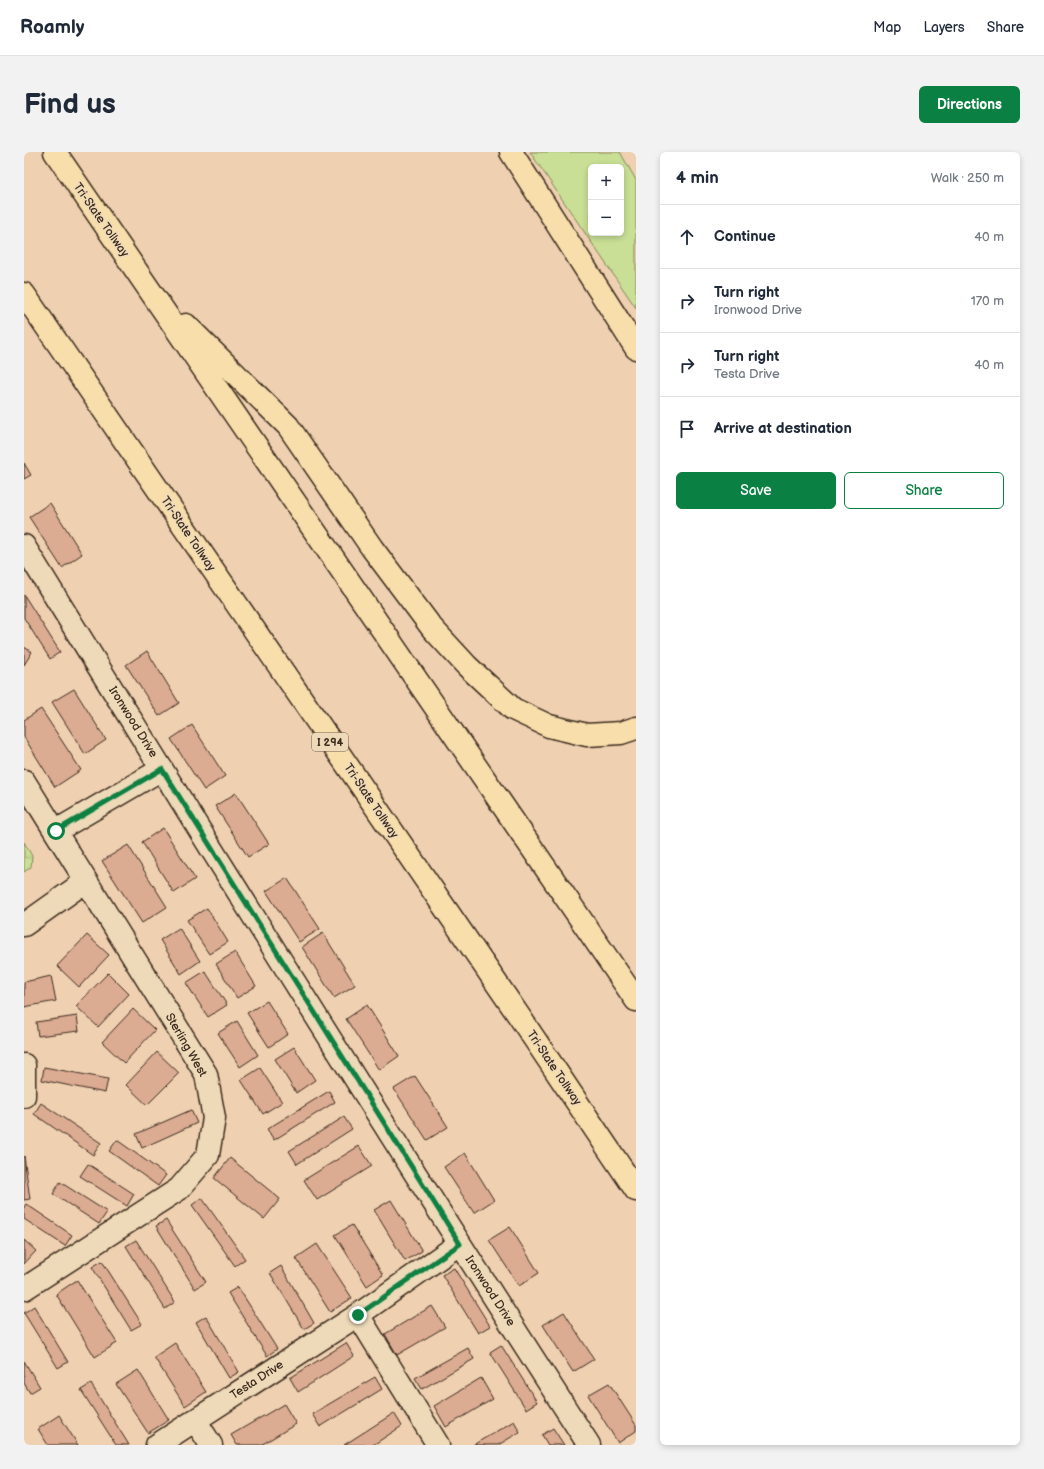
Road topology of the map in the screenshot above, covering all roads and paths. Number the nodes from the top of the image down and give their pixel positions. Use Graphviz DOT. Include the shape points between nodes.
graph roads {
  1 [pos="55,152"];
  2 [pos="511,152"];
  3 [pos="514,152"];
  4 [pos="151,291"];
  5 [pos="24,294"];
  6 [pos="636,326"];
  7 [pos="636,348"];
  8 [pos="24,546"];
  9 [pos="636,728"];
  10 [pos="162,769"];
  11 [pos="25,784"];
  12 [pos="56,831"];
  13 [pos="86,881"];
  14 [pos="24,925"];
  15 [pos="636,1000"];
  16 [pos="24,1065"];
  17 [pos="24,1096"];
  18 [pos="636,1190"];
  19 [pos="460,1244"];
  20 [pos="24,1289"];
  21 [pos="358,1315"];
  22 [pos="195,1420"];
  23 [pos="157,1445"];
  24 [pos="211,1445"];
  25 [pos="438,1445"];
  26 [pos="590,1445"];
  1 -- 4 [label="highway, Tri-State Tollway"];
  2 -- 7 [label="highway"];
  3 -- 6 [label="highway" via="578,238"];
  4 -- 9 [label="highway" via="288,426 372,548 432,628 467,666 513,709 549,726 587,734 621,733"];
  4 -- 15 [label="highway, Tri-State Tollway"];
  5 -- 18 [label="highway, Tri-State Tollway / I 294"];
  8 -- 10 [label="street, Ironwood Drive"];
  10 -- 12 [label="street"];
  10 -- 19 [label="street, Ironwood Drive"];
  11 -- 12 [label="street, Sterling West"];
  12 -- 13 [label="street, Sterling West"];
  13 -- 14 [label="street"];
  13 -- 20 [label="street, Sterling West" via="206,1074 214,1118 208,1155 179,1189"];
  16 -- 17 [label="street"];
  19 -- 21 [label="street, Testa Drive"];
  19 -- 26 [label="street, Ironwood Drive"];
  21 -- 22 [label="street, Testa Drive"];
  21 -- 25 [label="street"];
  22 -- 23 [label="street, Testa Drive"];
  22 -- 24 [label="street"];
}
